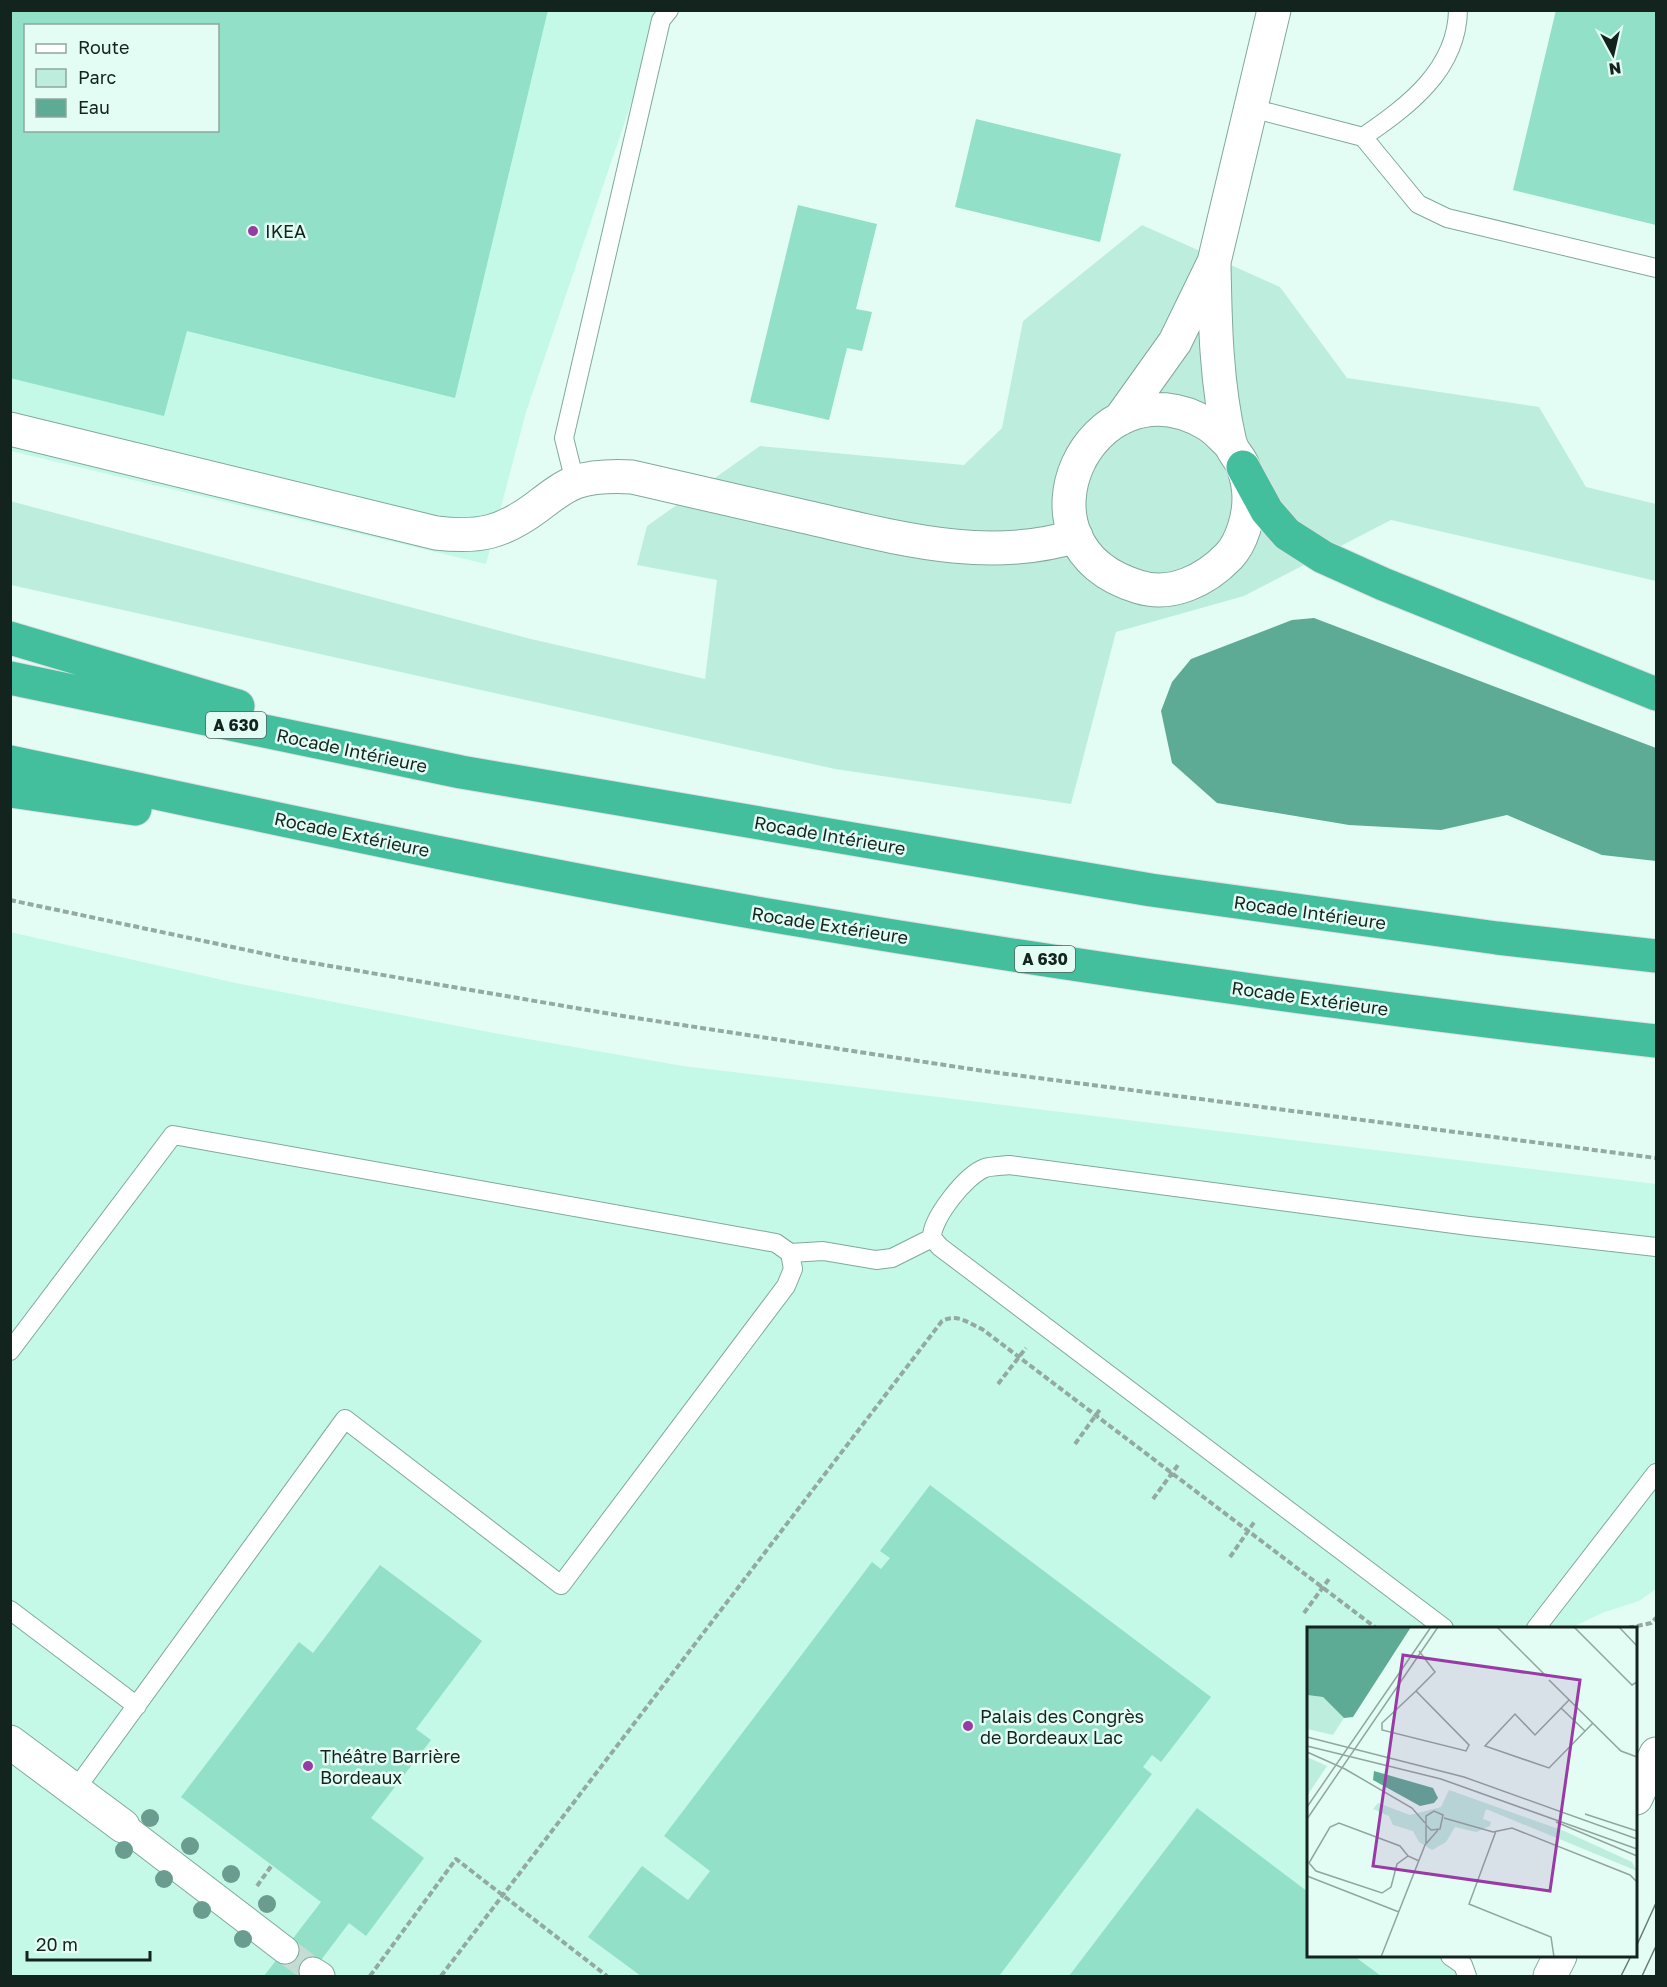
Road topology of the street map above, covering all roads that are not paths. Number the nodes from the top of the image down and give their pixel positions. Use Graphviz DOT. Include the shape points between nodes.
graph roads {
  1 [pos="669,10"];
  2 [pos="1274,10"];
  3 [pos="1458,10"];
  4 [pos="1251,108"];
  5 [pos="1363,137"];
  6 [pos="1214,262"];
  7 [pos="1656,268"];
  8 [pos="1120,419"];
  9 [pos="10,429"];
  10 [pos="1237,456"];
  11 [pos="575,482"];
  12 [pos="1076,536"];
  13 [pos="10,638"];
  14 [pos="10,678"];
  15 [pos="1656,694"];
  16 [pos="10,762"];
  17 [pos="461,772"];
  18 [pos="10,791"];
  19 [pos="437,852"];
  20 [pos="1656,956"];
  21 [pos="1656,1041"];
  22 [pos="932,1238"];
  23 [pos="1656,1247"];
  24 [pos="790,1253"];
  25 [pos="10,1351"];
  26 [pos="1656,1473"];
  27 [pos="10,1611"];
  28 [pos="1441,1627"];
  29 [pos="1538,1627"];
  30 [pos="137,1706"];
  31 [pos="10,1742"];
  32 [pos="1656,1754"];
  33 [pos="75,1790"];
  34 [pos="1637,1794"];
  35 [pos="123,1826"];
  36 [pos="285,1950"];
  37 [pos="1451,1957"];
  38 [pos="1560,1957"];
  39 [pos="1467,1977"];
  40 [pos="1550,1977"];
  1 -- 11 [label="lane" via="661,20 564,438"];
  2 -- 4 [label="street"];
  3 -- 5 [label="lane" via="1458,26 1448,56 1423,91"];
  4 -- 5 [label="lane"];
  4 -- 6 [label="street"];
  5 -- 7 [label="lane" via="1418,204 1447,218"];
  6 -- 8 [label="street" via="1175,342"];
  6 -- 10 [label="street" via="1215,354"];
  8 -- 10 [label="street" via="1150,410 1180,412 1208,424"];
  8 -- 12 [label="street" via="1097,434 1080,456 1070,482 1069,510"];
  9 -- 11 [label="street" via="436,533 463,536 493,532 515,523"];
  10 -- 12 [label="street" via="1249,497 1245,528 1230,555 1207,576 1179,588 1148,590 1118,581 1093,562"];
  10 -- 15 [label="highway" via="1267,511 1287,534 1323,557"];
  11 -- 12 [label="street" via="604,476 632,477 883,535 979,550 1051,544"];
  13 -- 17 [label="highway"];
  14 -- 17 [label="highway, Rocade Intérieure / A 630"];
  16 -- 19 [label="highway, Rocade Extérieure / A 630"];
  17 -- 20 [label="highway, Rocade Intérieure / A 630" via="1151,890"];
  18 -- 19 [label="highway"];
  19 -- 21 [label="highway, Rocade Extérieure / A 630" via="937,943 1489,1022"];
  22 -- 23 [label="lane" via="934,1222 964,1183 984,1168 1009,1165"];
  22 -- 24 [label="lane" via="892,1258 876,1260 823,1251"];
  22 -- 28 [label="lane"];
  24 -- 25 [label="lane" via="776,1243 756,1239 173,1135"];
  24 -- 30 [label="lane" via="793,1269 786,1286 561,1585 345,1419"];
  26 -- 29 [label="lane"];
  27 -- 30 [label="lane"];
  30 -- 33 [label="lane"];
  31 -- 33 [label="street"];
  32 -- 34 [label="street"];
  33 -- 35 [label="street"];
  35 -- 36 [label="street"];
  37 -- 39 [label="lane" via="1463,1965"];
  38 -- 40 [label="street"];
}
